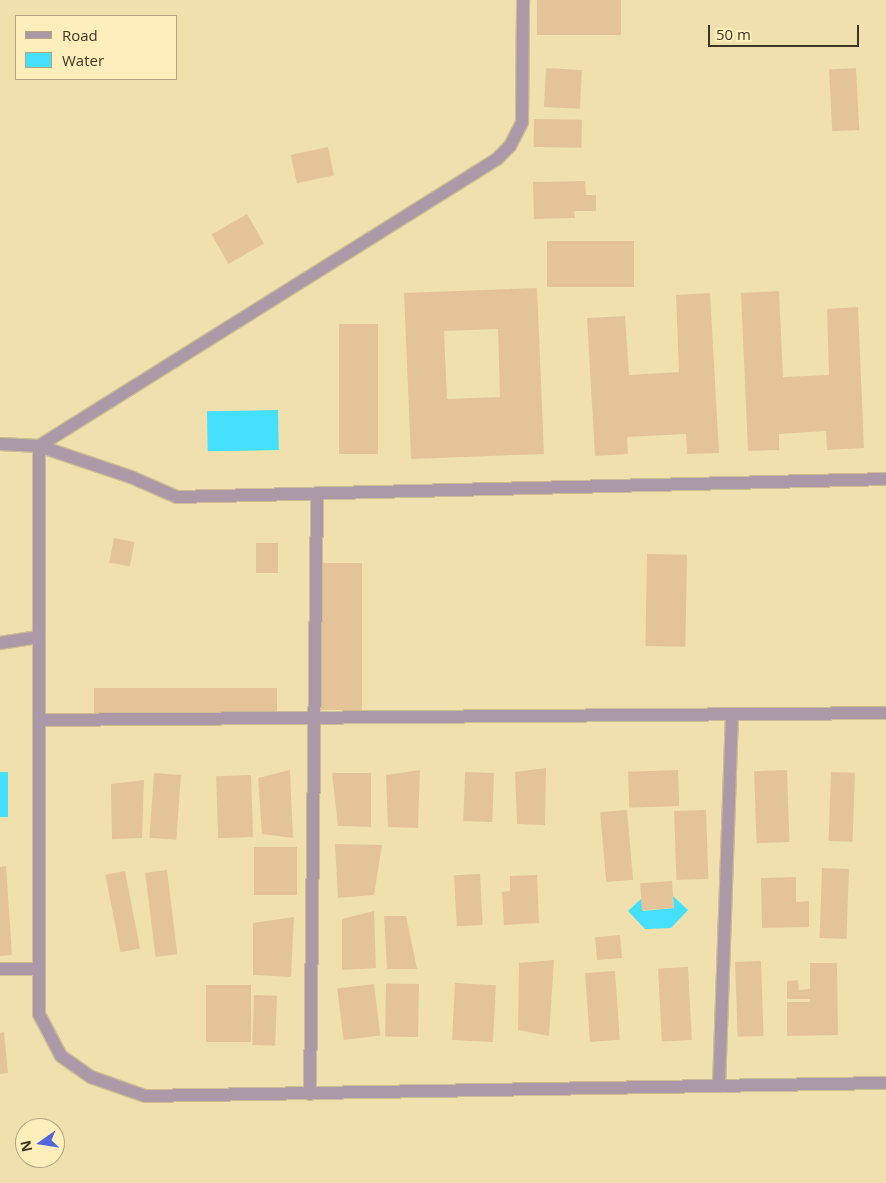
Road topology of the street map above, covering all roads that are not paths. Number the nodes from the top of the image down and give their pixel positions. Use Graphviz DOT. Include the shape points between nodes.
graph roads {
  1 [pos="523,0"];
  2 [pos="0,444"];
  3 [pos="39,446"];
  4 [pos="886,478"];
  5 [pos="317,493"];
  6 [pos="39,637"];
  7 [pos="0,643"];
  8 [pos="886,712"];
  9 [pos="732,714"];
  10 [pos="314,718"];
  11 [pos="39,720"];
  12 [pos="0,969"];
  13 [pos="39,969"];
  14 [pos="886,1083"];
  15 [pos="719,1086"];
  16 [pos="310,1094"];
  1 -- 3 [label="street" via="522,122 510,146 497,159"];
  2 -- 3 [label="street"];
  3 -- 5 [label="street" via="131,477 177,497"];
  3 -- 6 [label="street"];
  4 -- 5 [label="street"];
  5 -- 10 [label="street"];
  6 -- 7 [label="street"];
  6 -- 11 [label="street"];
  8 -- 9 [label="street"];
  9 -- 10 [label="street"];
  9 -- 15 [label="street"];
  10 -- 11 [label="street"];
  10 -- 16 [label="street"];
  11 -- 13 [label="street"];
  12 -- 13 [label="street"];
  13 -- 16 [label="street" via="39,1014 61,1056 91,1076 145,1096"];
  14 -- 15 [label="street"];
  15 -- 16 [label="street"];
}
